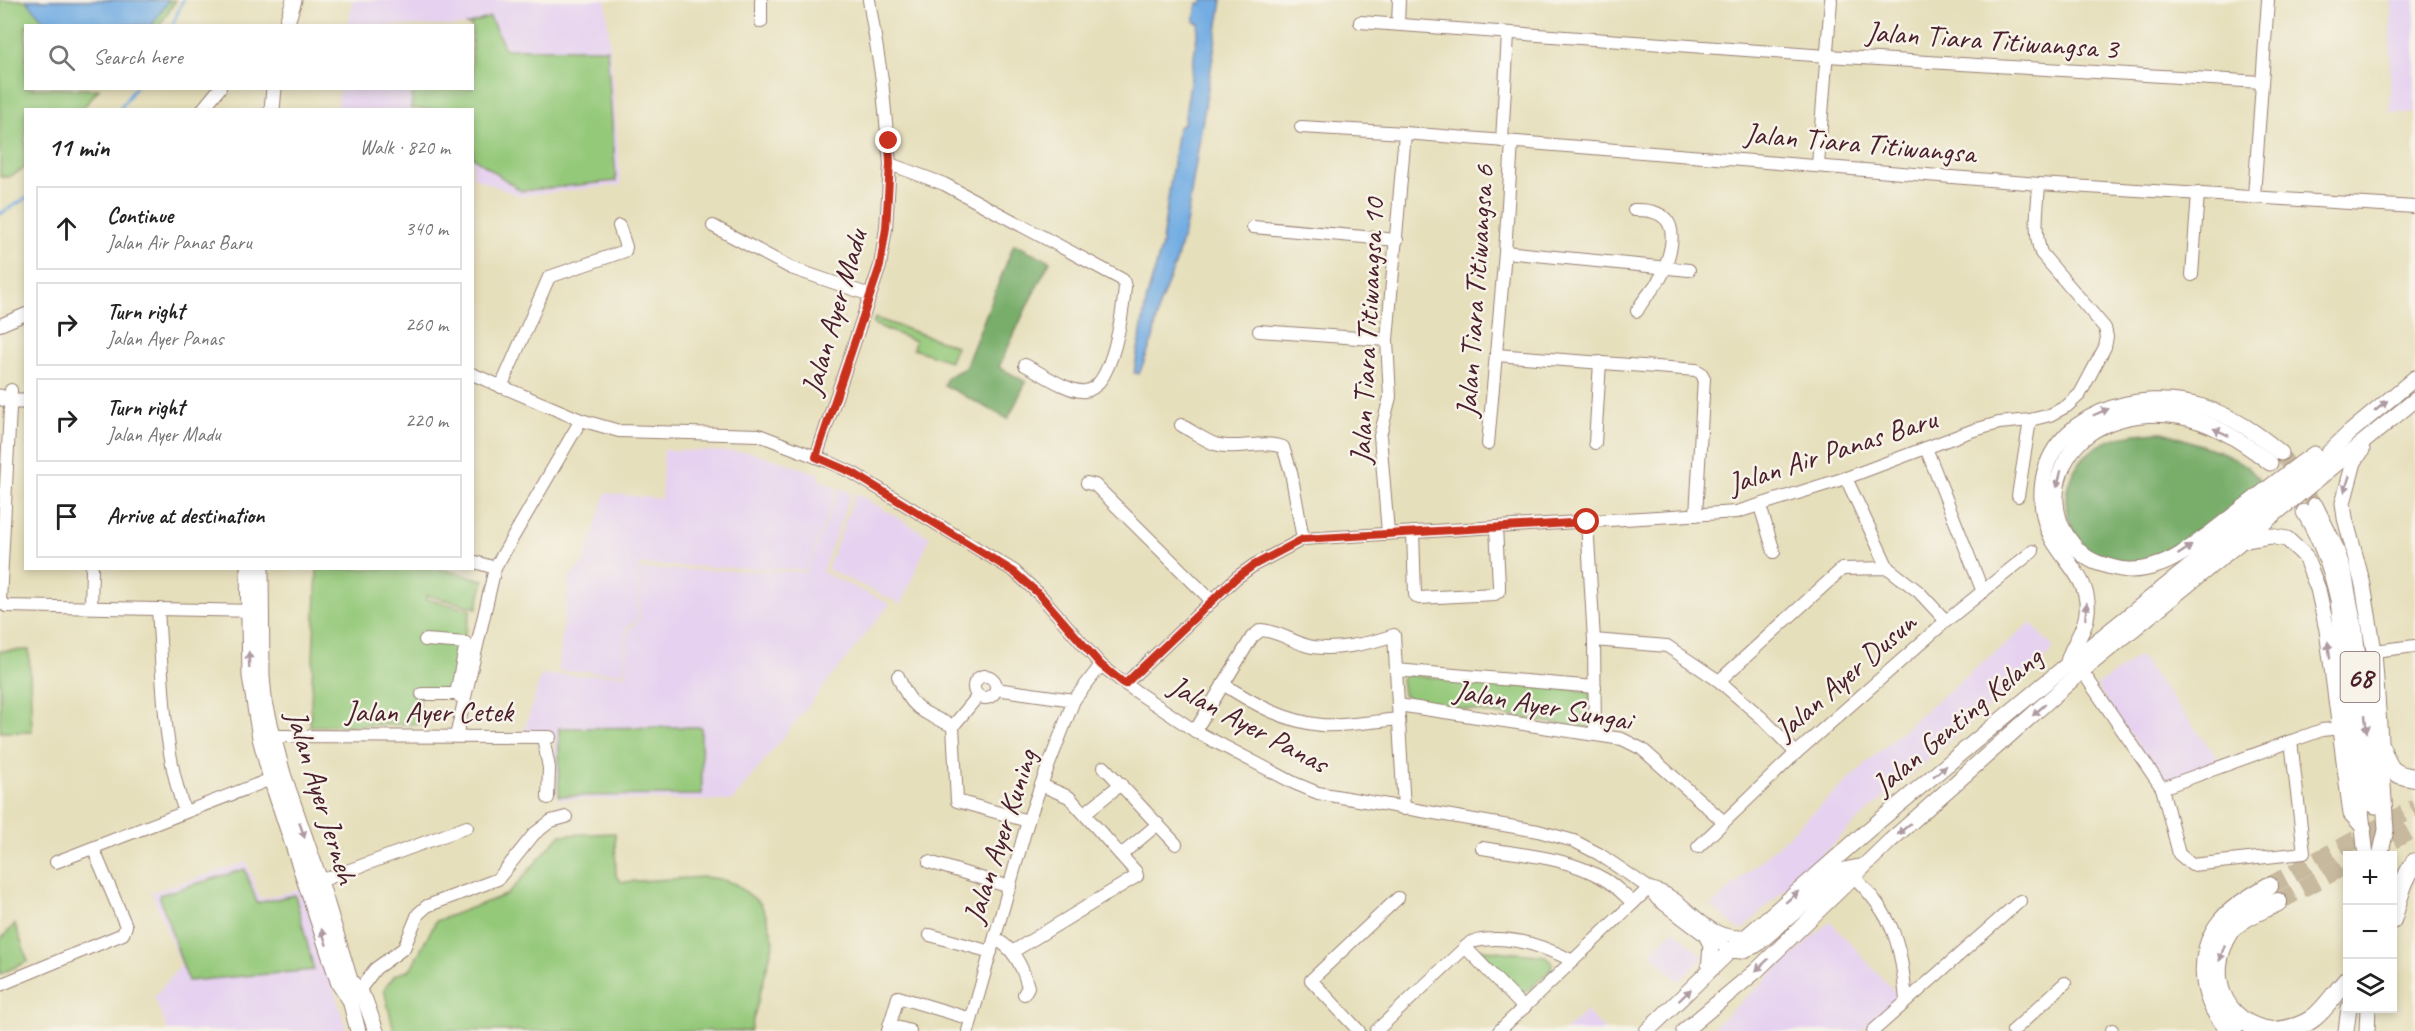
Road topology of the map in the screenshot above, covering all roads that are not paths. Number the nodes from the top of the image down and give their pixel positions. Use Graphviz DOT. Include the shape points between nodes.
graph roads {
  1 [pos="294,0"];
  2 [pos="761,0"];
  3 [pos="869,0"];
  4 [pos="1400,0"];
  5 [pos="1831,0"];
  6 [pos="2268,0"];
  7 [pos="1360,21"];
  8 [pos="761,22"];
  9 [pos="287,24"];
  10 [pos="1398,24"];
  11 [pos="1508,34"];
  12 [pos="1827,56"];
  13 [pos="2261,82"];
  14 [pos="218,90"];
  15 [pos="274,90"];
  16 [pos="204,108"];
  17 [pos="272,108"];
  18 [pos="1301,128"];
  19 [pos="1405,133"];
  20 [pos="1507,141"];
  21 [pos="890,164"];
  22 [pos="1818,165"];
  23 [pos="2039,184"];
  24 [pos="2198,193"];
  25 [pos="2254,196"];
  26 [pos="2415,207"];
  27 [pos="1634,210"];
  28 [pos="619,226"];
  29 [pos="713,226"];
  30 [pos="1253,227"];
  31 [pos="1397,240"];
  32 [pos="1505,252"];
  33 [pos="1665,268"];
  34 [pos="1689,270"];
  35 [pos="2192,275"];
  36 [pos="870,296"];
  37 [pos="1637,311"];
  38 [pos="24,315"];
  39 [pos="0,325"];
  40 [pos="1259,331"];
  41 [pos="1387,340"];
  42 [pos="1496,354"];
  43 [pos="1600,362"];
  44 [pos="1025,365"];
  45 [pos="474,375"];
  46 [pos="2415,378"];
  47 [pos="501,387"];
  48 [pos="12,395"];
  49 [pos="2415,400"];
  50 [pos="581,420"];
  51 [pos="2031,420"];
  52 [pos="1181,425"];
  53 [pos="2375,433"];
  54 [pos="2348,434"];
  55 [pos="1595,443"];
  56 [pos="1488,444"];
  57 [pos="1926,448"];
  58 [pos="816,457"];
  59 [pos="2318,472"];
  60 [pos="1846,478"];
  61 [pos="1087,483"];
  62 [pos="2018,496"];
  63 [pos="1760,506"];
  64 [pos="1696,515"];
  65 [pos="1587,522"];
  66 [pos="1496,527"];
  67 [pos="1413,531"];
  68 [pos="1388,533"];
  69 [pos="1303,539"];
  70 [pos="2244,540"];
  71 [pos="2033,551"];
  72 [pos="1774,552"];
  73 [pos="474,562"];
  74 [pos="495,568"];
  75 [pos="1888,568"];
  76 [pos="92,570"];
  77 [pos="248,570"];
  78 [pos="261,570"];
  79 [pos="1983,592"];
  80 [pos="1212,601"];
  81 [pos="91,607"];
  82 [pos="158,610"];
  83 [pos="255,611"];
  84 [pos="1946,621"];
  85 [pos="425,640"];
  86 [pos="1594,640"];
  87 [pos="2415,646"];
  88 [pos="2374,651"];
  89 [pos="1101,665"];
  90 [pos="2067,665"];
  91 [pos="1396,669"];
  92 [pos="2082,671"];
  93 [pos="898,676"];
  94 [pos="1719,681"];
  95 [pos="1125,684"];
  96 [pos="1224,684"];
  97 [pos="1595,687"];
  98 [pos="996,689"];
  99 [pos="423,694"];
  100 [pos="461,696"];
  101 [pos="978,696"];
  102 [pos="1074,700"];
  103 [pos="1398,705"];
  104 [pos="1399,719"];
  105 [pos="953,726"];
  106 [pos="2340,728"];
  107 [pos="1194,731"];
  108 [pos="1595,735"];
  109 [pos="273,736"];
  110 [pos="456,736"];
  111 [pos="2291,741"];
  112 [pos="2381,748"];
  113 [pos="1796,753"];
  114 [pos="1104,767"];
  115 [pos="277,777"];
  116 [pos="2415,778"];
  117 [pos="1121,784"];
  118 [pos="1041,786"];
  119 [pos="2162,788"];
  120 [pos="548,798"];
  121 [pos="1404,809"];
  122 [pos="185,812"];
  123 [pos="1085,813"];
  124 [pos="566,817"];
  125 [pos="1028,821"];
  126 [pos="1723,821"];
  127 [pos="1158,824"];
  128 [pos="467,827"];
  129 [pos="2364,828"];
  130 [pos="1176,844"];
  131 [pos="1698,847"];
  132 [pos="93,848"];
  133 [pos="1482,848"];
  134 [pos="2366,851"];
  135 [pos="2380,851"];
  136 [pos="2381,851"];
  137 [pos="1121,855"];
  138 [pos="56,862"];
  139 [pos="929,862"];
  140 [pos="2415,862"];
  141 [pos="1859,871"];
  142 [pos="320,881"];
  143 [pos="1010,887"];
  144 [pos="1649,888"];
  145 [pos="1398,898"];
  146 [pos="2020,901"];
  147 [pos="1633,903"];
  148 [pos="2396,905"];
  149 [pos="930,935"];
  150 [pos="1748,936"];
  151 [pos="1707,937"];
  152 [pos="995,939"];
  153 [pos="1465,947"];
  154 [pos="1731,950"];
  155 [pos="991,952"];
  156 [pos="1012,952"];
  157 [pos="1574,961"];
  158 [pos="1709,971"];
  159 [pos="2065,984"];
  160 [pos="0,985"];
  161 [pos="2343,986"];
  162 [pos="358,992"];
  163 [pos="1023,994"];
  164 [pos="1906,1001"];
  165 [pos="1524,1008"];
  166 [pos="2348,1013"];
  167 [pos="2368,1013"];
  168 [pos="969,1025"];
  169 [pos="889,1028"];
  170 [pos="358,1031"];
  171 [pos="376,1031"];
  172 [pos="910,1031"];
  173 [pos="1359,1031"];
  174 [pos="1376,1031"];
  175 [pos="1499,1031"];
  176 [pos="1647,1031"];
  177 [pos="1684,1031"];
  178 [pos="1873,1031"];
  179 [pos="2013,1031"];
  180 [pos="2233,1031"];
  181 [pos="2273,1031"];
  182 [pos="2346,1031"];
  183 [pos="2367,1031"];
  1 -- 9 [label="main road"];
  2 -- 8 [label="street"];
  3 -- 21 [label="street, Jalan Ayer Madu"];
  4 -- 10 [label="street"];
  5 -- 12 [label="street"];
  6 -- 13 [label="street"];
  7 -- 10 [label="street, Jalan Tiara Titiwangsa 3"];
  10 -- 11 [label="street, Jalan Tiara Titiwangsa 3"];
  11 -- 12 [label="street, Jalan Tiara Titiwangsa 3"];
  11 -- 20 [label="street, Jalan Tiara Titiwangsa 6"];
  12 -- 13 [label="street, Jalan Tiara Titiwangsa 3"];
  12 -- 22 [label="street"];
  13 -- 25 [label="street"];
  14 -- 16 [label="street"];
  15 -- 17 [label="main road"];
  18 -- 19 [label="street, Jalan Tiara Titiwangsa"];
  19 -- 20 [label="street, Jalan Tiara Titiwangsa"];
  19 -- 31 [label="street, Jalan Tiara Titiwangsa 10"];
  20 -- 22 [label="street, Jalan Tiara Titiwangsa"];
  20 -- 32 [label="street, Jalan Tiara Titiwangsa 6"];
  21 -- 36 [label="street, Jalan Ayer Madu" via="886,228"];
  21 -- 44 [label="street" via="944,184 1123,280 1120,328 1109,364 1097,386 1085,391 1072,389"];
  22 -- 23 [label="street, Jalan Tiara Titiwangsa"];
  23 -- 24 [label="street, Jalan Tiara Titiwangsa"];
  23 -- 51 [label="street, Jalan Air Panas Baru" via="2037,242 2041,253 2104,328 2107,337 2080,394 2067,406"];
  24 -- 25 [label="street, Jalan Tiara Titiwangsa"];
  24 -- 35 [label="street"];
  25 -- 26 [label="street, Jalan Tiara Titiwangsa"];
  27 -- 33 [label="street" via="1658,212 1667,219 1672,245"];
  28 -- 47 [label="street" via="625,251 549,277"];
  29 -- 36 [label="street" via="791,268"];
  30 -- 31 [label="street"];
  31 -- 41 [label="street, Jalan Tiara Titiwangsa 10"];
  32 -- 33 [label="street"];
  32 -- 42 [label="street, Jalan Tiara Titiwangsa 6"];
  33 -- 34 [label="street"];
  33 -- 37 [label="street"];
  36 -- 58 [label="street, Jalan Ayer Madu"];
  38 -- 39 [label="street"];
  40 -- 41 [label="street"];
  41 -- 68 [label="street, Jalan Tiara Titiwangsa 10" via="1390,396 1380,436"];
  42 -- 43 [label="street"];
  42 -- 56 [label="street, Jalan Tiara Titiwangsa 6"];
  43 -- 55 [label="street"];
  43 -- 64 [label="street" via="1701,372 1704,378"];
  45 -- 47 [label="street, Jalan Ayer Panas"];
  54 -- 46 [label="main road, one-way"];
  47 -- 50 [label="street, Jalan Ayer Panas"];
  48 -- 81 [label="street" via="0,601 6,606"];
  49 -- 53 [label="main road"];
  50 -- 58 [label="street, Jalan Ayer Panas" via="619,431 759,435"];
  50 -- 74 [label="street"];
  51 -- 57 [label="street, Jalan Air Panas Baru" via="1999,423"];
  51 -- 62 [label="street"];
  52 -- 69 [label="street" via="1216,444 1273,443 1283,447"];
  53 -- 59 [label="main road"];
  53 -- 88 [label="main road, one-way" via="2354,462 2343,503"];
  54 -- 59 [label="main road"];
  90 -- 54 [label="main road, one-way" via="2085,623 2086,592 2049,532 2042,493 2047,462 2069,432 2094,415 2126,403 2179,401 2227,416 2252,429 2276,458 2179,416 2125,417 2100,427 2074,448 2060,471 2056,485 2057,514 2070,541 2090,560 2124,571 2155,566 2187,550 2305,461"];
  57 -- 60 [label="street, Jalan Air Panas Baru"];
  57 -- 79 [label="street"];
  58 -- 89 [label="street, Jalan Ayer Panas" via="853,473 1014,572 1040,595"];
  59 -- 70 [label="main road, Jalan Genting Kelang"];
  59 -- 90 [label="main road, Jalan Genting Kelang"];
  60 -- 63 [label="street, Jalan Air Panas Baru"];
  60 -- 75 [label="street"];
  61 -- 80 [label="street" via="1095,485"];
  63 -- 64 [label="street, Jalan Air Panas Baru"];
  63 -- 72 [label="street"];
  64 -- 65 [label="street, Jalan Air Panas Baru"];
  65 -- 66 [label="street, Jalan Air Panas Baru"];
  65 -- 86 [label="street"];
  66 -- 67 [label="street, Jalan Air Panas Baru"];
  66 -- 67 [label="street" via="1499,591 1419,598 1415,595"];
  67 -- 68 [label="street, Jalan Air Panas Baru"];
  68 -- 69 [label="street, Jalan Air Panas Baru"];
  69 -- 80 [label="street, Jalan Air Panas Baru" via="1254,565"];
  70 -- 92 [label="main road, Jalan Genting Kelang"];
  106 -- 70 [label="main road, one-way" via="2327,630 2318,589 2305,556 2287,539"];
  71 -- 79 [label="street, Jalan Ayer Dusun"];
  73 -- 74 [label="street"];
  74 -- 100 [label="street"];
  75 -- 84 [label="street" via="1919,592"];
  75 -- 94 [label="street" via="1842,568"];
  76 -- 81 [label="street"];
  77 -- 83 [label="main road, Jalan Ayer Jerneh"];
  78 -- 83 [label="main road, Jalan Ayer Jerneh"];
  79 -- 84 [label="street, Jalan Ayer Dusun"];
  80 -- 95 [label="street, Jalan Air Panas Baru"];
  81 -- 82 [label="street"];
  82 -- 83 [label="street"];
  82 -- 122 [label="street" via="169,742"];
  83 -- 109 [label="main road, Jalan Ayer Jerneh" via="264,698"];
  115 -- 83 [label="main road, Jalan Ayer Jerneh, one-way" via="252,699"];
  84 -- 113 [label="street, Jalan Ayer Dusun"];
  85 -- 100 [label="street" via="466,643"];
  86 -- 94 [label="street" via="1667,646"];
  86 -- 97 [label="street"];
  87 -- 88 [label="street"];
  88 -- 112 [label="main road"];
  89 -- 95 [label="street, Jalan Ayer Panas"];
  89 -- 102 [label="street, Jalan Ayer Kuning"];
  150 -- 90 [label="main road, Jalan Genting Kelang, one-way"];
  91 -- 96 [label="street" via="1394,635 1324,648 1261,630 1252,637"];
  91 -- 97 [label="street"];
  91 -- 103 [label="street"];
  92 -- 119 [label="street"];
  92 -- 141 [label="main road, Jalan Genting Kelang, one-way"];
  93 -- 105 [label="street" via="903,690 921,711"];
  94 -- 113 [label="street"];
  95 -- 107 [label="street, Jalan Ayer Panas"];
  96 -- 104 [label="street" via="1254,704 1289,719 1323,725"];
  96 -- 107 [label="street"];
  97 -- 108 [label="street"];
  98 -- 101 [label="street" via="991,697"];
  98 -- 101 [label="street" via="992,678 981,677 974,685"];
  98 -- 102 [label="street"];
  99 -- 100 [label="street"];
  100 -- 110 [label="street"];
  101 -- 105 [label="street"];
  102 -- 118 [label="street, Jalan Ayer Kuning"];
  103 -- 104 [label="street"];
  103 -- 108 [label="street, Jalan Ayer Sungai"];
  104 -- 121 [label="street"];
  105 -- 125 [label="street" via="957,801"];
  106 -- 111 [label="street"];
  106 -- 129 [label="main road" via="2351,814"];
  107 -- 121 [label="street, Jalan Ayer Panas" via="1306,789"];
  108 -- 126 [label="street, Jalan Ayer Sungai" via="1622,739 1642,749"];
  109 -- 110 [label="street, Jalan Ayer Cetek"];
  109 -- 115 [label="main road, Jalan Ayer Jerneh"];
  110 -- 120 [label="street, Jalan Ayer Cetek" via="546,737"];
  111 -- 119 [label="street"];
  111 -- 119 [label="street" via="2304,853 2192,865 2179,854"];
  112 -- 116 [label="highway" via="2392,772"];
  112 -- 136 [label="main road" via="2386,830"];
  113 -- 126 [label="street, Jalan Ayer Dusun"];
  114 -- 117 [label="street"];
  115 -- 122 [label="street"];
  115 -- 142 [label="main road, Jalan Ayer Jerneh, one-way"];
  170 -- 115 [label="main road, Jalan Ayer Jerneh, one-way" via="350,1000 339,984"];
  117 -- 123 [label="street"];
  117 -- 127 [label="street"];
  118 -- 123 [label="street" via="1069,797"];
  118 -- 125 [label="street, Jalan Ayer Kuning"];
  121 -- 144 [label="street, Jalan Ayer Panas" via="1538,831 1574,841"];
  122 -- 132 [label="street"];
  123 -- 137 [label="street"];
  124 -- 162 [label="street" via="551,821 534,834 498,879 427,906 418,914 404,948 375,969"];
  125 -- 143 [label="street, Jalan Ayer Kuning"];
  126 -- 131 [label="street, Jalan Ayer Dusun"];
  127 -- 130 [label="street"];
  127 -- 137 [label="street"];
  128 -- 142 [label="street"];
  129 -- 134 [label="main road, 68"];
  129 -- 135 [label="main road, 68, one-way" via="2338,600 2331,566 2309,508 2336,546 2346,582"];
  132 -- 138 [label="street"];
  132 -- 160 [label="street" via="126,931"];
  133 -- 147 [label="street" via="1577,866 1606,880"];
  137 -- 156 [label="street" via="1136,872 1133,880"];
  139 -- 143 [label="street"];
  140 -- 148 [label="highway"];
  141 -- 154 [label="main road" via="1844,870 1756,945"];
  141 -- 164 [label="street" via="1888,920 1900,951"];
  141 -- 177 [label="main road, Jalan Genting Kelang, one-way" via="1763,965"];
  142 -- 162 [label="main road, Jalan Ayer Jerneh" via="350,980"];
  143 -- 152 [label="street, Jalan Ayer Kuning"];
  144 -- 147 [label="street"];
  144 -- 150 [label="street, Jalan Ayer Panas" via="1664,891 1717,933"];
  144 -- 151 [label="street, Jalan Ayer Panas" via="1657,899"];
  145 -- 173 [label="street" via="1311,980"];
  146 -- 164 [label="street"];
  147 -- 157 [label="street"];
  149 -- 155 [label="street"];
  150 -- 154 [label="main road, Jalan Genting Kelang"];
  151 -- 154 [label="street, Jalan Ayer Panas"];
  151 -- 158 [label="main road" via="1711,945"];
  152 -- 155 [label="street, Jalan Ayer Kuning"];
  152 -- 156 [label="street"];
  153 -- 157 [label="street" via="1486,938 1522,941"];
  153 -- 165 [label="street"];
  153 -- 174 [label="street"];
  154 -- 158 [label="main road, Jalan Genting Kelang"];
  155 -- 168 [label="street, Jalan Ayer Kuning"];
  156 -- 163 [label="street" via="1028,987"];
  157 -- 165 [label="street"];
  176 -- 158 [label="main road, Jalan Genting Kelang, one-way"];
  159 -- 179 [label="street"];
  161 -- 181 [label="highway" via="2305,1024"];
  162 -- 171 [label="main road, Jalan Ayer Jerneh" via="365,1000"];
  164 -- 178 [label="street"];
  165 -- 175 [label="street"];
  166 -- 182 [label="main road"];
  167 -- 183 [label="main road"];
  168 -- 169 [label="street" via="898,997"];
  169 -- 172 [label="street"];
  180 -- 181 [label="highway, one-way" via="2212,1006 2204,963 2210,941 2232,910 2274,894 2231,931 2218,964 2220,990 2229,1009 2249,1025"];
}
